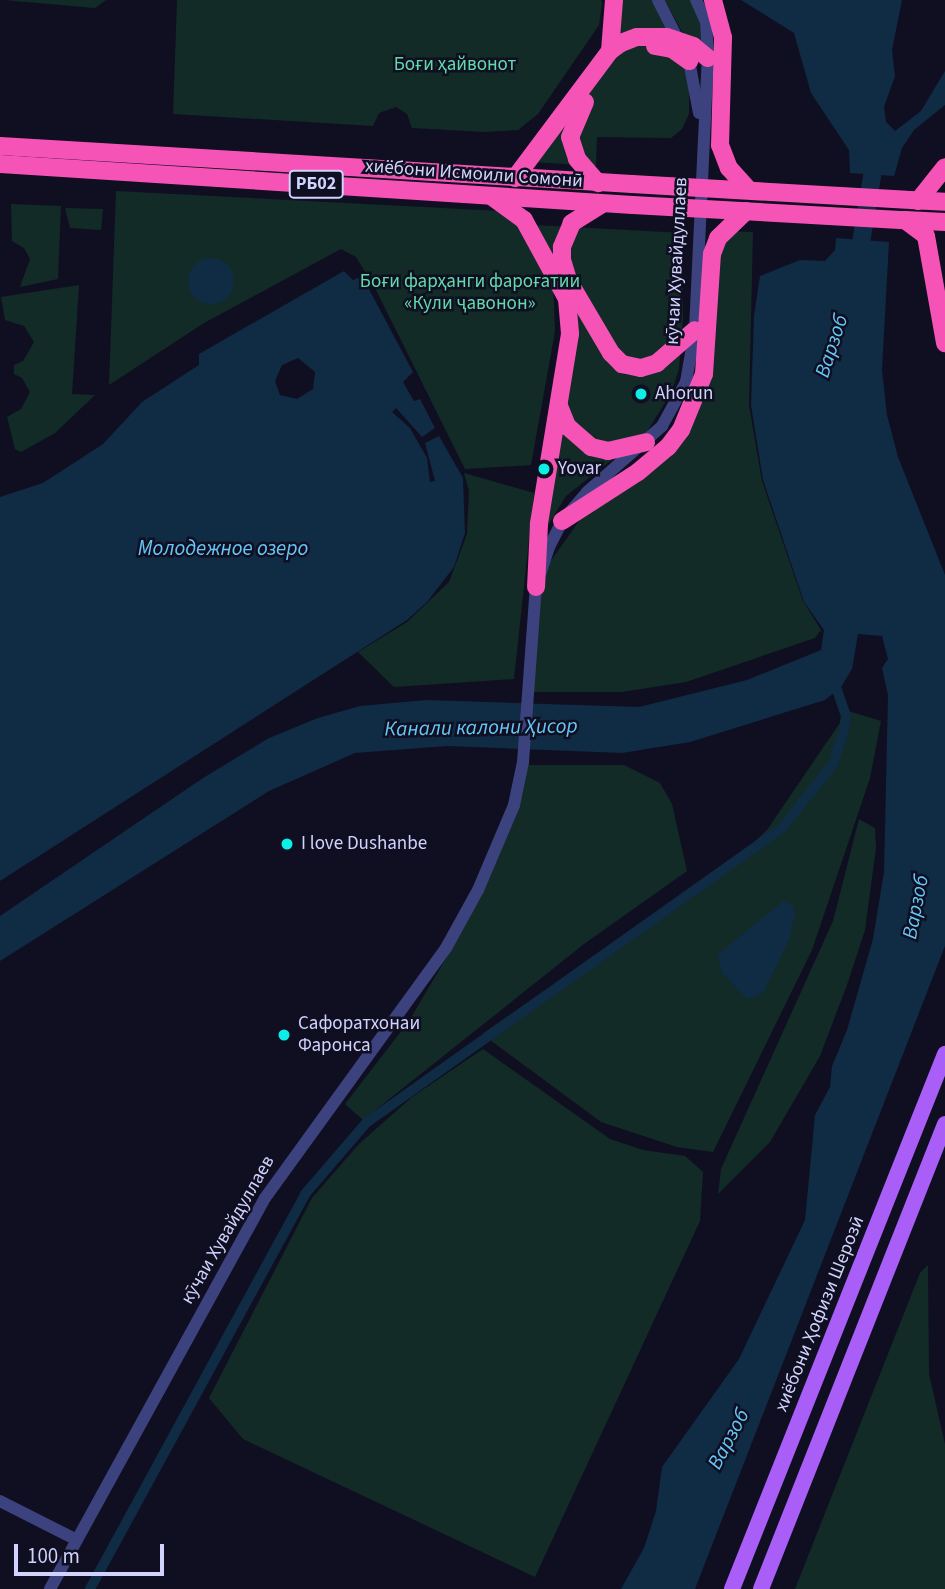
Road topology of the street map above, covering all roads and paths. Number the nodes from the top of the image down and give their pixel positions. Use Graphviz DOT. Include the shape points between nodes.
graph roads {
  1 [pos="614,0"];
  2 [pos="658,0"];
  3 [pos="696,0"];
  4 [pos="713,0"];
  5 [pos="682,41"];
  6 [pos="610,51"];
  7 [pos="708,58"];
  8 [pos="689,61"];
  9 [pos="702,136"];
  10 [pos="0,146"];
  11 [pos="0,164"];
  12 [pos="945,167"];
  13 [pos="515,178"];
  14 [pos="598,183"];
  15 [pos="749,190"];
  16 [pos="491,196"];
  17 [pos="912,201"];
  18 [pos="945,202"];
  19 [pos="604,203"];
  20 [pos="746,211"];
  21 [pos="905,220"];
  22 [pos="945,222"];
  23 [pos="926,236"];
  24 [pos="695,330"];
  25 [pos="945,343"];
  26 [pos="559,406"];
  27 [pos="646,442"];
  28 [pos="562,521"];
  29 [pos="536,587"];
  30 [pos="945,1054"];
  31 [pos="945,1124"];
  32 [pos="814,1386"];
  33 [pos="838,1396"];
  34 [pos="0,1501"];
  35 [pos="77,1540"];
  36 [pos="50,1589"];
  37 [pos="732,1589"];
  38 [pos="761,1589"];
  1 -- 6 [label="highway"];
  2 -- 5 [label="street, кӯчаи Хувайдуллаев"];
  3 -- 7 [label="street, кӯчаи Хувайдуллаев" via="706,22"];
  4 -- 15 [label="highway" via="723,38 720,145 729,168"];
  5 -- 6 [label="highway" via="637,37"];
  5 -- 7 [label="highway"];
  5 -- 8 [label="street, кӯчаи Хувайдуллаев"];
  6 -- 13 [label="highway"];
  7 -- 9 [label="street, кӯчаи Хувайдуллаев"];
  8 -- 9 [label="street, кӯчаи Хувайдуллаев"];
  8 -- 14 [label="highway" via="672,49 637,47 606,73 579,110 570,137 577,159"];
  9 -- 24 [label="street, кӯчаи Хувайдуллаев"];
  10 -- 13 [label="highway, хиёбони Исмоили Сомонӣ / РБ02"];
  11 -- 16 [label="highway, хиёбони Исмоили Сомонӣ / РБ02"];
  12 -- 17 [label="highway"];
  13 -- 14 [label="highway, хиёбони Исмоили Сомонӣ / РБ02"];
  14 -- 15 [label="highway, хиёбони Исмоили Сомонӣ / РБ02, bridge"];
  15 -- 17 [label="highway, хиёбони Исмоили Сомонӣ / РБ02, bridge"];
  16 -- 19 [label="highway, хиёбони Исмоили Сомонӣ / РБ02"];
  16 -- 26 [label="highway" via="524,220 567,299 570,334"];
  17 -- 18 [label="highway, хиёбони Исмоили Сомонӣ / РБ02"];
  19 -- 20 [label="highway, хиёбони Исмоили Сомонӣ / РБ02, bridge"];
  19 -- 24 [label="highway" via="572,223 562,260 568,281 611,353 622,364 641,368 657,363"];
  20 -- 21 [label="highway, хиёбони Исмоили Сомонӣ / РБ02, bridge"];
  20 -- 28 [label="highway" via="718,238 712,254 704,374 691,411 668,447"];
  21 -- 22 [label="highway, хиёбони Исмоили Сомонӣ / РБ02"];
  21 -- 23 [label="highway"];
  22 -- 23 [label="highway"];
  23 -- 25 [label="highway"];
  24 -- 27 [label="street, кӯчаи Хувайдуллаев" via="686,382 668,417"];
  26 -- 27 [label="highway" via="568,426 591,447 608,451"];
  26 -- 29 [label="highway" via="539,524"];
  27 -- 28 [label="street, кӯчаи Хувайдуллаев" via="587,492"];
  28 -- 29 [label="street, кӯчаи Хувайдуллаев"];
  29 -- 35 [label="street, кӯчаи Хувайдуллаев" via="523,762 514,805 478,890 446,948 265,1198"];
  30 -- 32 [label="main road, хиёбони Ҳофизи Шерозӣ"];
  31 -- 33 [label="main road"];
  32 -- 33 [label="main road"];
  32 -- 37 [label="main road, хиёбони Ҳофизи Шерозӣ"];
  33 -- 38 [label="main road"];
  34 -- 35 [label="street"];
  35 -- 36 [label="street, кӯчаи Хувайдуллаев"];
}
